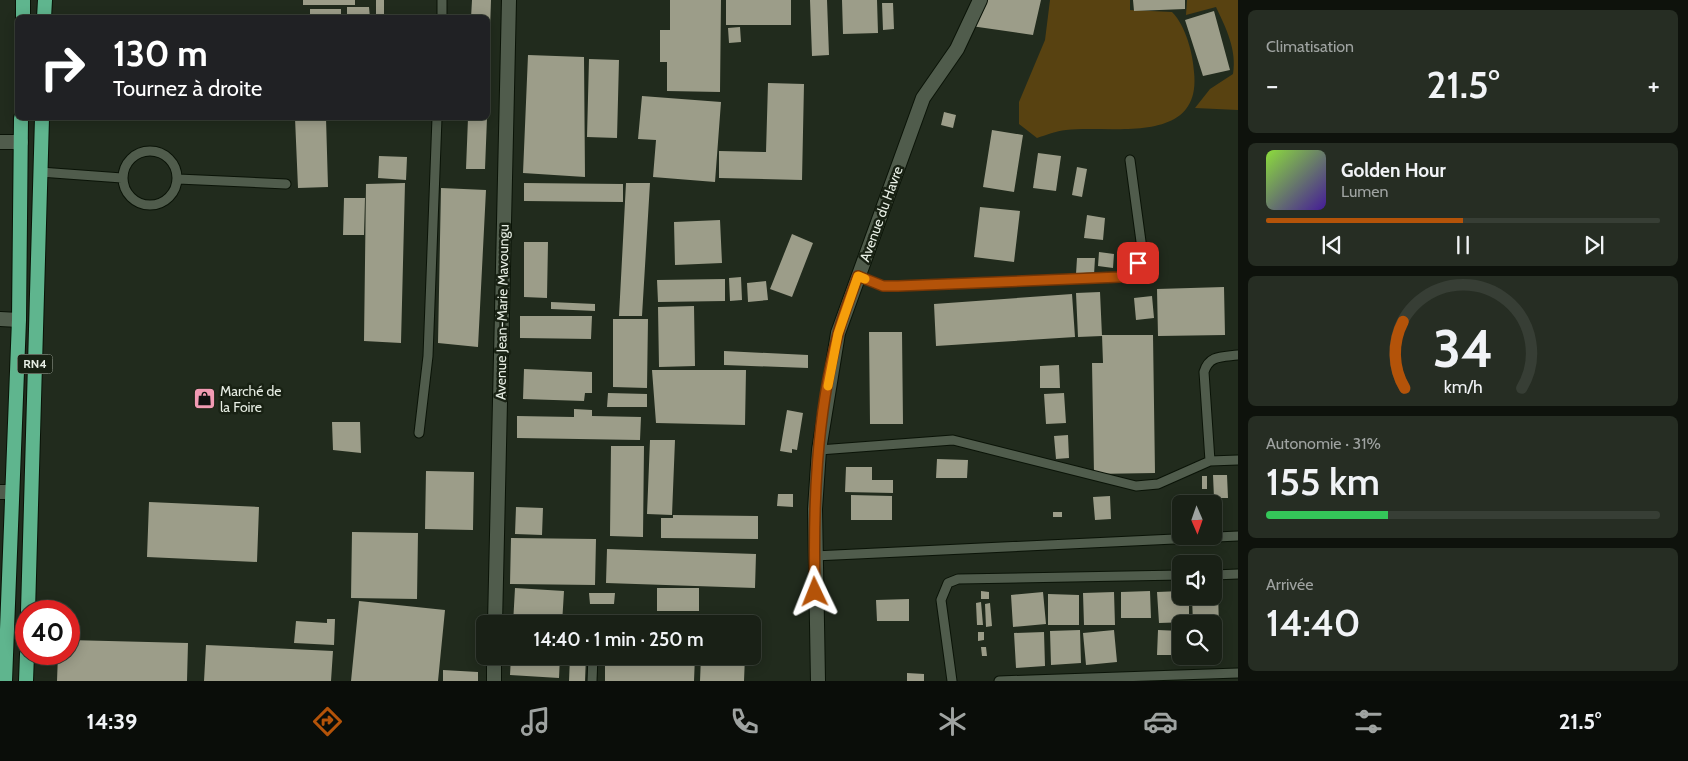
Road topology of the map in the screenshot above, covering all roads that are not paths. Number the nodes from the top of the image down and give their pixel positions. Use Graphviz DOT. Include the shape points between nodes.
graph roads {
  1 [pos="23,0"];
  2 [pos="45,0"];
  3 [pos="442,0"];
  4 [pos="509,0"];
  5 [pos="980,0"];
  6 [pos="22,15"];
  7 [pos="44,15"];
  8 [pos="442,15"];
  9 [pos="21,120"];
  10 [pos="42,120"];
  11 [pos="438,120"];
  12 [pos="0,142"];
  13 [pos="21,142"];
  14 [pos="1130,160"];
  15 [pos="40,172"];
  16 [pos="122,178"];
  17 [pos="178,179"];
  18 [pos="286,184"];
  19 [pos="858,276"];
  20 [pos="0,319"];
  21 [pos="19,320"];
  22 [pos="1238,356"];
  23 [pos="418,433"];
  24 [pos="819,450"];
  25 [pos="1238,460"];
  26 [pos="1210,462"];
  27 [pos="6,492"];
  28 [pos="1238,536"];
  29 [pos="814,556"];
  30 [pos="1238,574"];
  31 [pos="1172,575"];
  32 [pos="1222,575"];
  33 [pos="28,600"];
  34 [pos="495,615"];
  35 [pos="3,646"];
  36 [pos="26,665"];
  37 [pos="494,665"];
  38 [pos="593,665"];
  39 [pos="1238,673"];
  40 [pos="5,681"];
  41 [pos="26,681"];
  42 [pos="494,681"];
  43 [pos="592,681"];
  44 [pos="818,681"];
  45 [pos="952,681"];
  46 [pos="999,681"];
  1 -- 6 [label="highway"];
  2 -- 7 [label="highway"];
  3 -- 8 [label="lane"];
  4 -- 34 [label="street, Avenue Jean-Marie Mavoungu"];
  5 -- 19 [label="street, Avenue du Havre" via="957,49 923,98"];
  9 -- 13 [label="highway, RN4"];
  10 -- 15 [label="highway, RN4"];
  11 -- 23 [label="lane" via="428,356"];
  12 -- 13 [label="street"];
  13 -- 21 [label="highway, RN4"];
  14 -- 19 [label="lane" via="1142,249 1138,263 1120,277 883,286"];
  15 -- 16 [label="lane"];
  15 -- 33 [label="highway, RN4"];
  16 -- 17 [label="lane" via="126,192 136,202 150,206 163,202 174,193"];
  16 -- 17 [label="lane" via="126,164 136,154 151,150 165,154 175,165"];
  17 -- 18 [label="lane"];
  19 -- 24 [label="street, Avenue du Havre" via="838,334"];
  20 -- 21 [label="street"];
  21 -- 27 [label="highway, RN4"];
  22 -- 26 [label="lane" via="1214,358 1207,363 1204,372"];
  24 -- 26 [label="lane" via="953,440 1136,486 1158,484"];
  24 -- 29 [label="street, Avenue du Havre"];
  25 -- 26 [label="lane"];
  27 -- 35 [label="highway, RN4"];
  28 -- 29 [label="lane"];
  29 -- 44 [label="street, Avenue du Havre"];
  30 -- 32 [label="lane"];
  31 -- 45 [label="lane" via="958,579 948,583 941,600"];
  35 -- 40 [label="highway, RN4"];
  36 -- 41 [label="highway"];
  37 -- 42 [label="street"];
  38 -- 43 [label="lane"];
  39 -- 46 [label="lane"];
}
